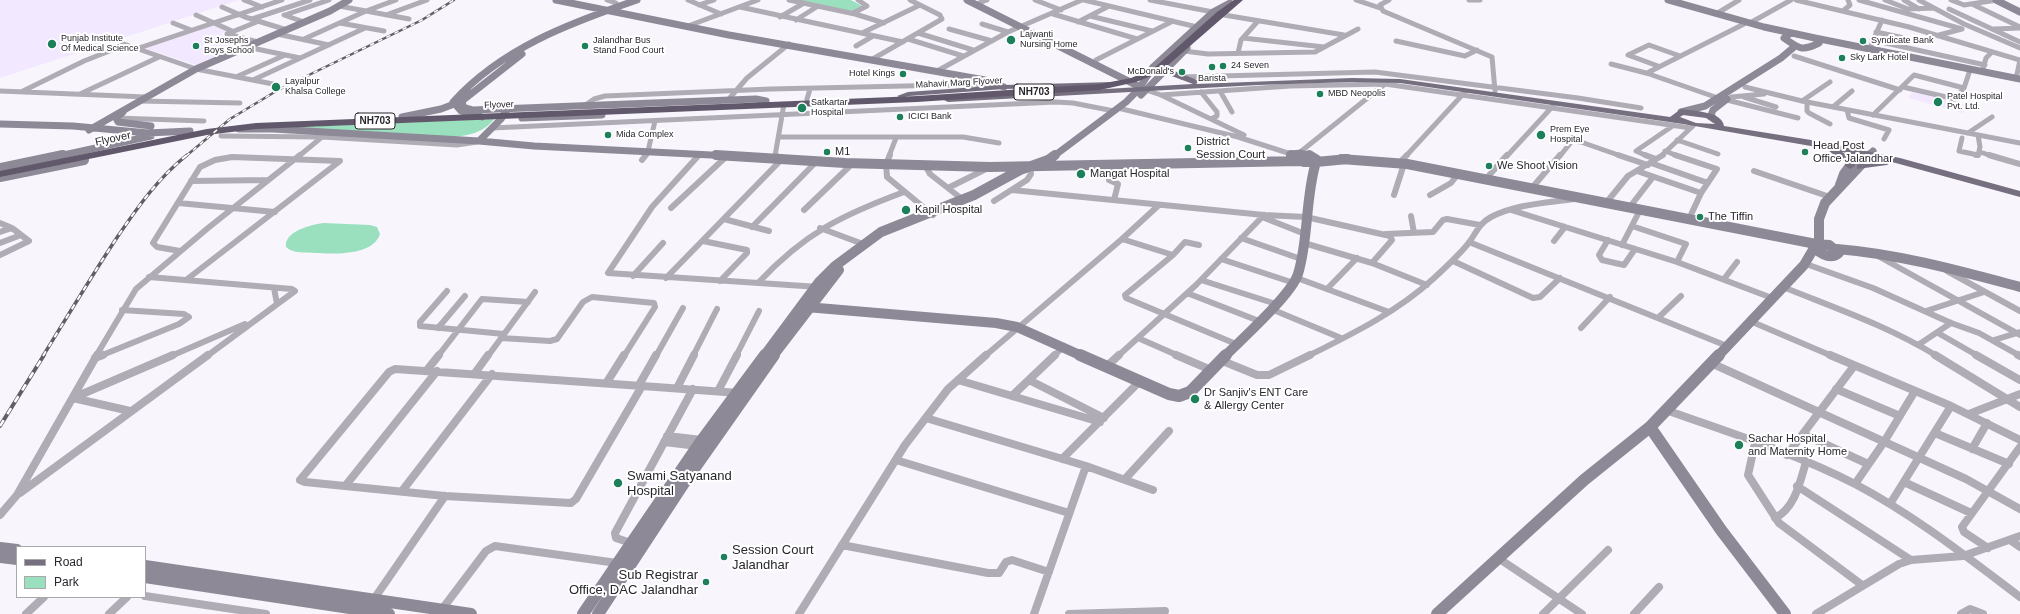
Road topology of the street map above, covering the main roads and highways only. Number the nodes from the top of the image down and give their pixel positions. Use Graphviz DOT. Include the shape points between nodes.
graph roads {
  1 [pos="1232,3"];
  2 [pos="1164,70"];
  3 [pos="1375,80"];
  4 [pos="1194,82"];
  5 [pos="1142,86"];
  6 [pos="1070,90"];
  7 [pos="1119,91"];
  8 [pos="917,97"];
  9 [pos="903,98"];
  10 [pos="1130,98"];
  11 [pos="761,103"];
  12 [pos="1682,121"];
  13 [pos="1715,122"];
  14 [pos="1820,145"];
  15 [pos="1861,151"];
  16 [pos="1872,153"];
  17 [pos="1911,164"];
  18 [pos="1850,166"];
  19 [pos="1860,167"];
  20 [pos="0,171"];
  21 [pos="0,176"];
  22 [pos="2020,193"];
  1 -- 6 [label="highway, Mahavir Marg Flyover / NH703" via="1156,71 1121,84"];
  1 -- 8 [label="highway, Mahavir Marg Flyover / NH703" via="1207,20 1159,65 1129,80 1092,86"];
  2 -- 4 [label="main road"];
  3 -- 5 [label="main road"];
  3 -- 6 [label="main road" via="1366,78"];
  3 -- 12 [label="main road" via="1553,106"];
  4 -- 5 [label="main road"];
  4 -- 12 [label="main road" via="1378,76 1495,89"];
  5 -- 7 [label="main road"];
  5 -- 9 [label="main road" via="1004,88 908,94"];
  6 -- 8 [label="highway, Mahavir Marg Flyover / NH703"];
  7 -- 9 [label="main road" via="912,101"];
  7 -- 10 [label="main road"];
  8 -- 9 [label="highway, Mahavir Marg Flyover / NH703"];
  9 -- 11 [label="highway, NH703"];
  9 -- 11 [label="highway, NH703" via="807,99"];
  11 -- 20 [label="highway, Flyover / NH703" via="252,123 190,131"];
  11 -- 21 [label="highway, Flyover / NH703" via="231,129 171,139"];
  12 -- 13 [label="main road"];
  12 -- 13 [label="main road"];
  13 -- 14 [label="main road"];
  13 -- 15 [label="main road"];
  14 -- 15 [label="main road"];
  14 -- 18 [label="main road" via="1845,157 1850,161"];
  15 -- 16 [label="main road"];
  16 -- 17 [label="main road"];
  16 -- 22 [label="main road"];
  17 -- 19 [label="main road" via="1876,162"];
  17 -- 22 [label="main road"];
}
